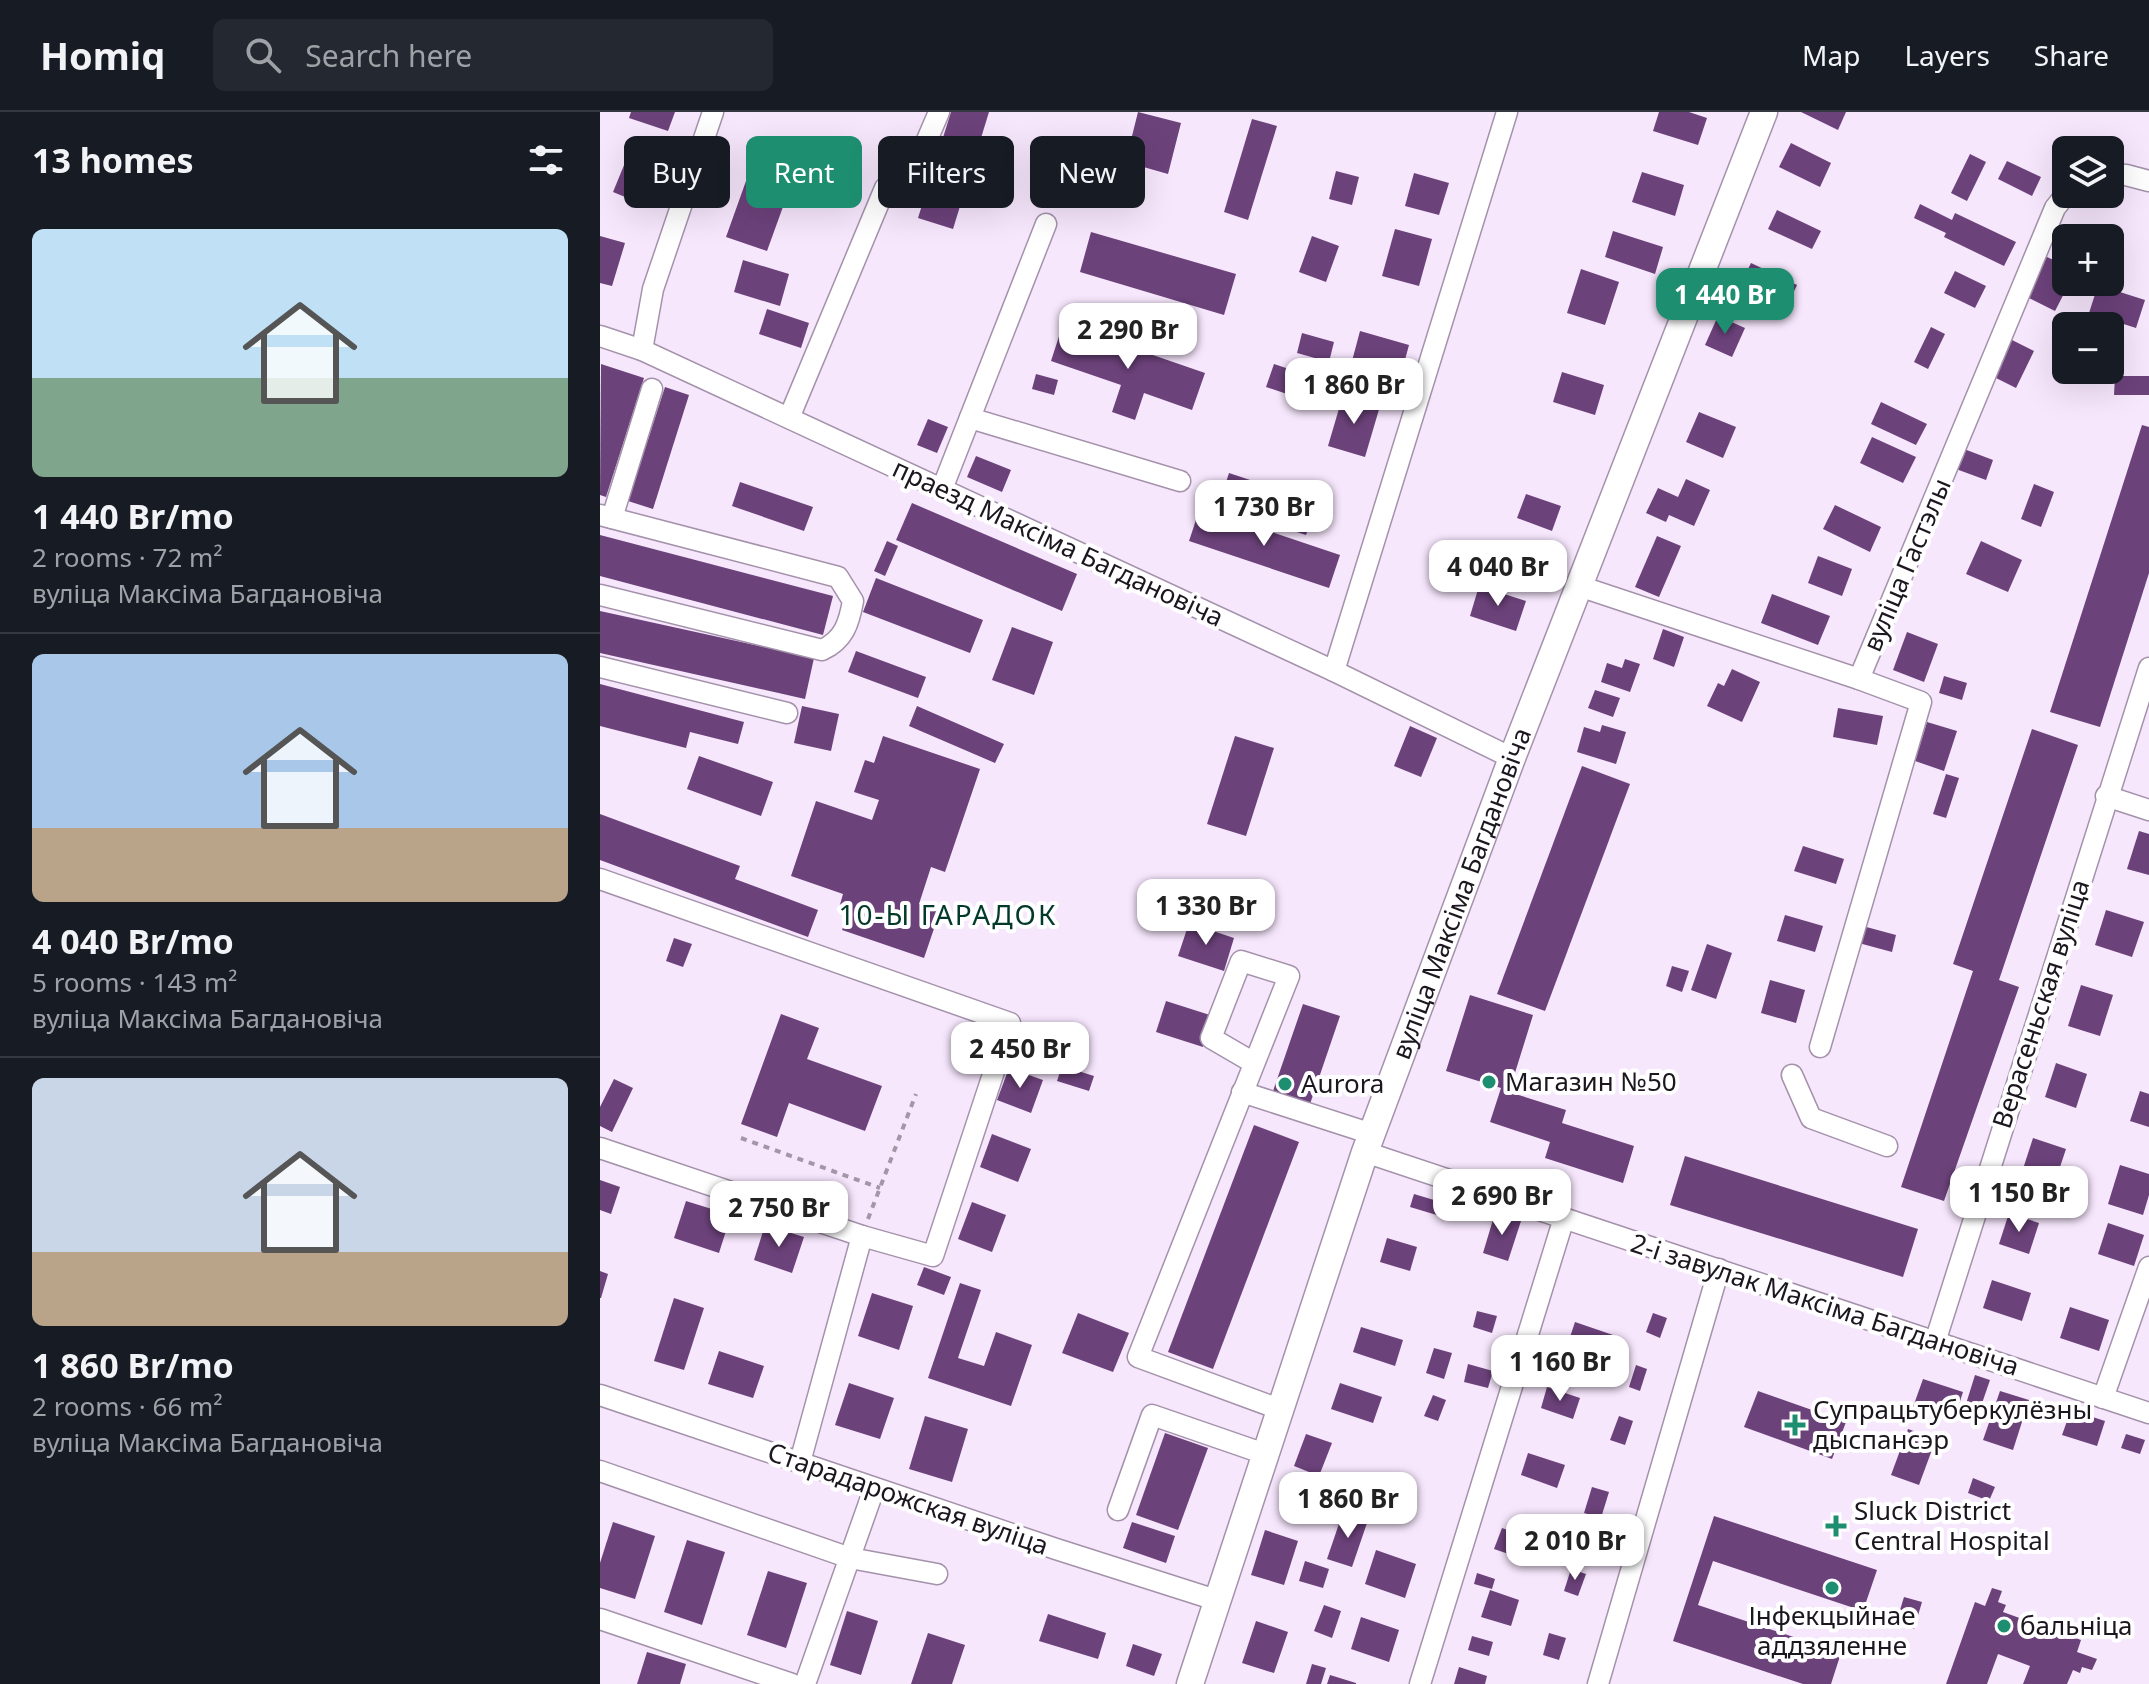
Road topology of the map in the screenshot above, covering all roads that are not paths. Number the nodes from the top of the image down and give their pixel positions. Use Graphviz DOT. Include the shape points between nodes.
graph roads {
  1 [pos="713,112"];
  2 [pos="939,112"];
  3 [pos="1507,112"];
  4 [pos="1764,112"];
  5 [pos="2124,175"];
  6 [pos="2149,181"];
  7 [pos="2055,208"];
  8 [pos="1046,224"];
  9 [pos="600,336"];
  10 [pos="642,350"];
  11 [pos="652,389"];
  12 [pos="789,418"];
  13 [pos="970,418"];
  14 [pos="1180,481"];
  15 [pos="942,489"];
  16 [pos="606,517"];
  17 [pos="1579,586"];
  18 [pos="600,595"];
  19 [pos="600,667"];
  20 [pos="2149,668"];
  21 [pos="1334,671"];
  22 [pos="1859,679"];
  23 [pos="787,713"];
  24 [pos="1512,758"];
  25 [pos="2106,796"];
  26 [pos="2149,810"];
  27 [pos="600,879"];
  28 [pos="1820,1047"];
  29 [pos="1254,1063"];
  30 [pos="1792,1075"];
  31 [pos="1242,1092"];
  32 [pos="1368,1143"];
  33 [pos="1887,1146"];
  34 [pos="600,1148"];
  35 [pos="1564,1218"];
  36 [pos="862,1236"];
  37 [pos="2149,1267"];
  38 [pos="1719,1269"];
  39 [pos="1935,1342"];
  40 [pos="600,1395"];
  41 [pos="2103,1398"];
  42 [pos="1279,1409"];
  43 [pos="2149,1413"];
  44 [pos="1265,1454"];
  45 [pos="800,1462"];
  46 [pos="600,1471"];
  47 [pos="874,1489"];
  48 [pos="1118,1510"];
  49 [pos="850,1558"];
  50 [pos="937,1574"];
  51 [pos="1216,1600"];
  52 [pos="600,1619"];
  53 [pos="792,1684"];
  54 [pos="805,1684"];
  55 [pos="1190,1684"];
  56 [pos="1420,1684"];
  57 [pos="1598,1684"];
  1 -- 10 [label="street" via="653,289"];
  2 -- 12 [label="street" via="921,154 885,188"];
  3 -- 21 [label="street"];
  4 -- 17 [label="main road, вуліца Максіма Багдановіча"];
  5 -- 6 [label="street"];
  7 -- 22 [label="street, вуліца Гастэлы"];
  8 -- 13 [label="street"];
  9 -- 10 [label="street, праезд Максіма Багдановіча"];
  10 -- 12 [label="street, праезд Максіма Багдановіча"];
  11 -- 16 [label="street"];
  12 -- 15 [label="street, праезд Максіма Багдановіча"];
  13 -- 14 [label="street"];
  13 -- 15 [label="street"];
  15 -- 21 [label="street, праезд Максіма Багдановіча"];
  16 -- 18 [label="street" via="838,577 853,601 836,644 822,650"];
  17 -- 22 [label="street"];
  17 -- 24 [label="main road, вуліца Максіма Багдановіча"];
  19 -- 23 [label="street"];
  20 -- 25 [label="street, Верасеньская вуліца"];
  21 -- 24 [label="street, праезд Максіма Багдановіча"];
  22 -- 28 [label="street, вуліца Гастэлы" via="1921,702"];
  24 -- 32 [label="main road, вуліца Максіма Багдановіча"];
  25 -- 26 [label="street"];
  25 -- 39 [label="street, Верасеньская вуліца"];
  27 -- 36 [label="street" via="1010,1023 933,1256"];
  29 -- 29 [label="street" via="1289,976 1241,961 1211,1038"];
  29 -- 31 [label="street"];
  30 -- 33 [label="street" via="1811,1118"];
  31 -- 32 [label="street, 2-і завулак Максіма Багдановіча"];
  31 -- 42 [label="street" via="1138,1357"];
  32 -- 35 [label="street, 2-і завулак Максіма Багдановіча"];
  32 -- 42 [label="main road, вуліца Максіма Багдановіча"];
  34 -- 36 [label="street"];
  35 -- 38 [label="street, 2-і завулак Максіма Багдановіча"];
  35 -- 56 [label="street"];
  36 -- 45 [label="street"];
  37 -- 41 [label="street"];
  38 -- 39 [label="street, 2-і завулак Максіма Багдановіча"];
  38 -- 57 [label="street"];
  39 -- 41 [label="street, 2-і завулак Максіма Багдановіча"];
  40 -- 45 [label="street, Старадарожская вуліца"];
  41 -- 43 [label="street, 2-і завулак Максіма Багдановіча"];
  42 -- 44 [label="main road, вуліца Максіма Багдановіча"];
  44 -- 48 [label="street" via="1152,1415"];
  44 -- 51 [label="main road, вуліца Максіма Багдановіча"];
  45 -- 47 [label="street, Старадарожская вуліца"];
  46 -- 49 [label="street"];
  47 -- 49 [label="street"];
  47 -- 51 [label="street, Старадарожская вуліца"];
  49 -- 50 [label="street"];
  49 -- 54 [label="street"];
  51 -- 55 [label="main road, вуліца Максіма Багдановіча"];
  52 -- 53 [label="street"];
}
